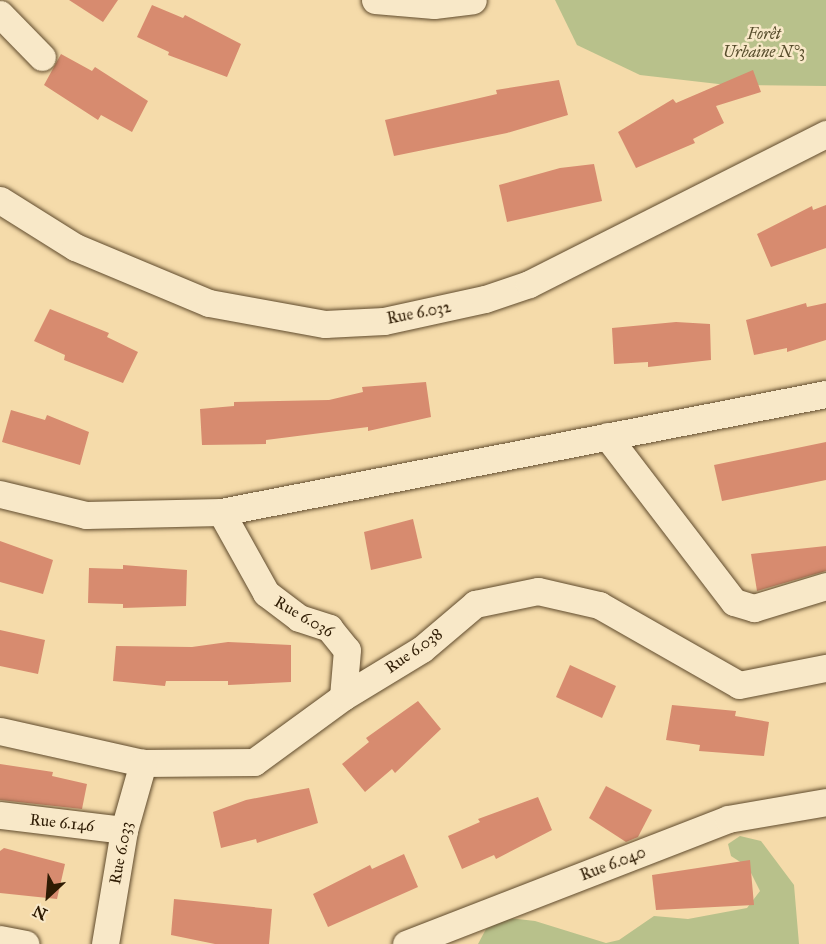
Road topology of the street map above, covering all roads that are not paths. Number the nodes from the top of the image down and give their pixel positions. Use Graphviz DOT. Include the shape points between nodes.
graph roads {
  1 [pos="375,0"];
  2 [pos="473,0"];
  3 [pos="0,14"];
  4 [pos="42,57"];
  5 [pos="826,134"];
  6 [pos="0,200"];
  7 [pos="826,394"];
  8 [pos="607,436"];
  9 [pos="0,494"];
  10 [pos="221,512"];
  11 [pos="826,586"];
  12 [pos="826,668"];
  13 [pos="343,697"];
  14 [pos="0,731"];
  15 [pos="143,764"];
  16 [pos="826,802"];
  17 [pos="0,815"];
  18 [pos="124,830"];
  19 [pos="0,939"];
  20 [pos="26,944"];
  21 [pos="105,944"];
  22 [pos="406,944"];
  1 -- 2 [label="street" via="434,5"];
  3 -- 4 [label="street"];
  5 -- 6 [label="street, Rue 6.032" via="530,284 485,299 384,321 325,324 208,303 75,247"];
  7 -- 8 [label="street"];
  8 -- 10 [label="street"];
  8 -- 11 [label="street" via="734,602 754,608"];
  9 -- 10 [label="street" via="86,515"];
  10 -- 13 [label="street, Rue 6.036" via="266,593 299,618 329,628 347,650"];
  12 -- 13 [label="street, Rue 6.038" via="739,685 599,605 538,591 475,604 422,649"];
  13 -- 15 [label="street, Rue 6.038" via="254,762"];
  14 -- 15 [label="street, Rue 6.038"];
  15 -- 18 [label="street, Rue 6.033"];
  16 -- 22 [label="street, Rue 6.040" via="728,819"];
  17 -- 18 [label="street, Rue 6.146"];
  18 -- 21 [label="street, Rue 6.033"];
  19 -- 20 [label="street"];
}
